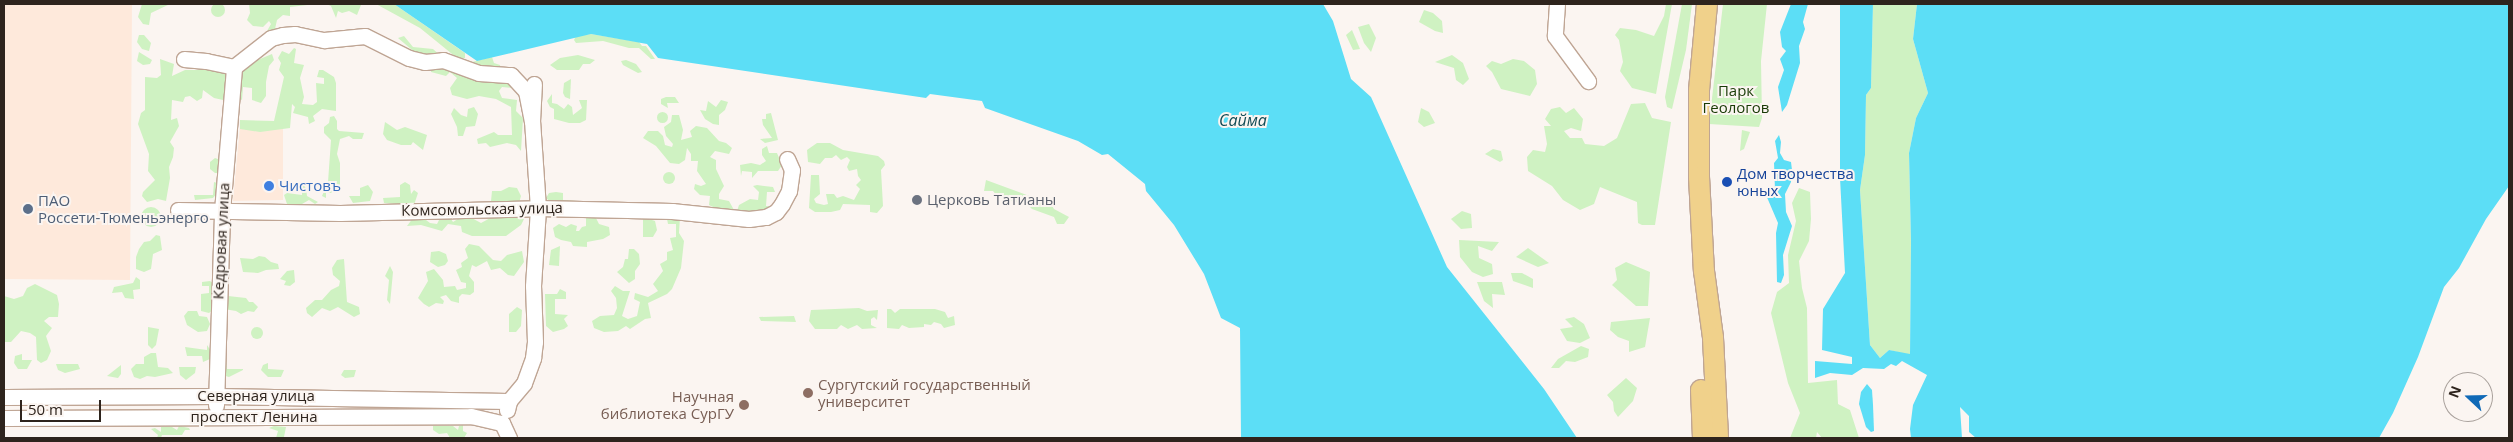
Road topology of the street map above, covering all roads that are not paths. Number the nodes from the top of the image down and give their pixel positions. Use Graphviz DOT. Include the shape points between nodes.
graph roads {
  1 [pos="1557,4"];
  2 [pos="1707,4"];
  3 [pos="184,59"];
  4 [pos="234,67"];
  5 [pos="1588,81"];
  6 [pos="534,84"];
  7 [pos="532,121"];
  8 [pos="787,159"];
  9 [pos="538,208"];
  10 [pos="178,210"];
  11 [pos="222,211"];
  12 [pos="1704,270"];
  13 [pos="216,396"];
  14 [pos="4,397"];
  15 [pos="509,401"];
  16 [pos="216,416"];
  17 [pos="4,418"];
  18 [pos="502,423"];
  19 [pos="509,438"];
  20 [pos="1703,438"];
  21 [pos="1718,438"];
  1 -- 5 [label="street" via="1555,36"];
  2 -- 12 [label="main road" via="1699,90"];
  3 -- 4 [label="street"];
  4 -- 7 [label="street" via="271,38 282,34 324,40 366,36 409,58 425,62 443,60 479,73 511,75 526,91"];
  4 -- 11 [label="street, Кедровая улица"];
  6 -- 7 [label="street"];
  7 -- 9 [label="street"];
  8 -- 9 [label="street, Комсомольская улица" via="792,170 789,191 776,212 766,217 749,219 672,211"];
  9 -- 11 [label="street, Комсомольская улица" via="340,213"];
  9 -- 15 [label="street" via="533,358 524,383"];
  10 -- 11 [label="street, Комсомольская улица"];
  11 -- 13 [label="street, Кедровая улица"];
  12 -- 20 [label="main road" via="1700,309"];
  12 -- 21 [label="main road" via="1713,338"];
  13 -- 14 [label="street, Северная улица"];
  13 -- 15 [label="street, Северная улица"];
  13 -- 16 [label="street, Кедровая улица"];
  15 -- 18 [label="street"];
  16 -- 17 [label="street, проспект Ленина"];
  16 -- 18 [label="street, проспект Ленина" via="470,416"];
  18 -- 19 [label="street"];
}
